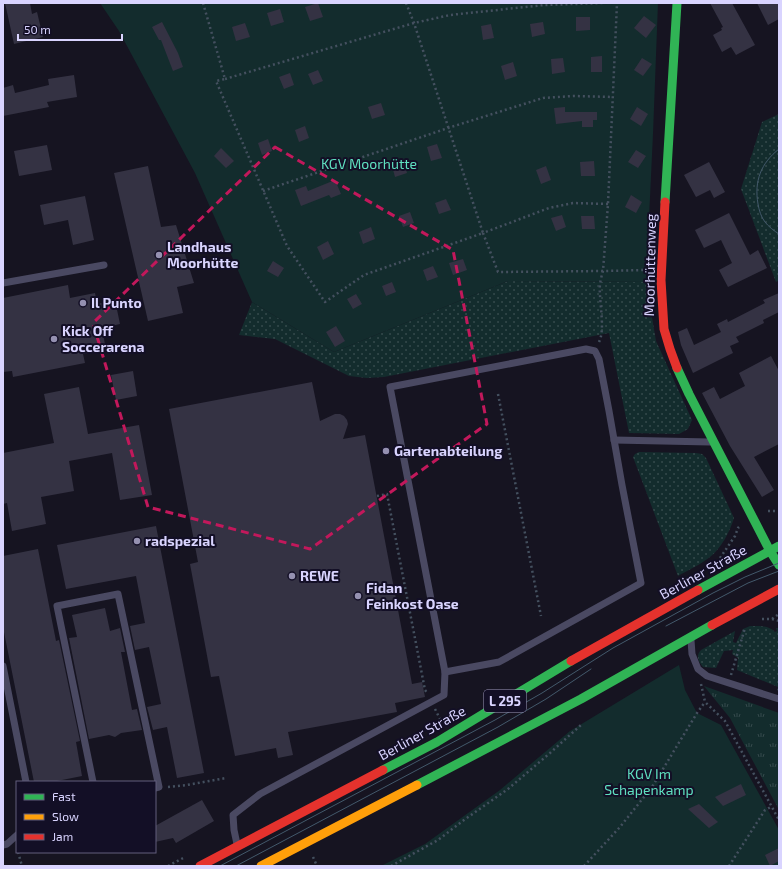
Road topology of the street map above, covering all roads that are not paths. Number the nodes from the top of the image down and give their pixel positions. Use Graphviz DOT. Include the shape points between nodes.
graph roads {
  1 [pos="677,3"];
  2 [pos="104,265"];
  3 [pos="3,283"];
  4 [pos="614,440"];
  5 [pos="714,443"];
  6 [pos="779,546"];
  7 [pos="775,552"];
  8 [pos="779,565"];
  9 [pos="779,590"];
  10 [pos="691,636"];
  11 [pos="3,666"];
  12 [pos="446,672"];
  13 [pos="779,699"];
  14 [pos="26,781"];
  15 [pos="93,781"];
  16 [pos="156,781"];
  17 [pos="16,836"];
  18 [pos="3,845"];
  19 [pos="238,846"];
  20 [pos="200,866"];
  21 [pos="261,866"];
  1 -- 5 [label="main road, Moorhüttenweg" via="662,270 664,329 689,394"];
  2 -- 3 [label="lane"];
  4 -- 5 [label="lane"];
  4 -- 12 [label="lane" via="641,583 499,662"];
  4 -- 12 [label="lane" via="599,359 595,351 586,349 390,387"];
  5 -- 7 [label="main road, Moorhüttenweg" via="753,517"];
  6 -- 7 [label="main road, Berliner Straße / L 295"];
  7 -- 8 [label="main road, Moorhüttenweg"];
  7 -- 19 [label="main road, Berliner Straße / L 295" via="580,656 437,742"];
  9 -- 10 [label="main road, L 295"];
  10 -- 13 [label="lane" via="692,654 698,669 708,676"];
  10 -- 21 [label="main road, L 295" via="581,699"];
  11 -- 14 [label="lane"];
  12 -- 19 [label="lane" via="444,695 260,794 233,815"];
  15 -- 16 [label="lane" via="57,606 118,594"];
  17 -- 18 [label="lane"];
  19 -- 20 [label="main road, Berliner Straße / L 295"];
}
